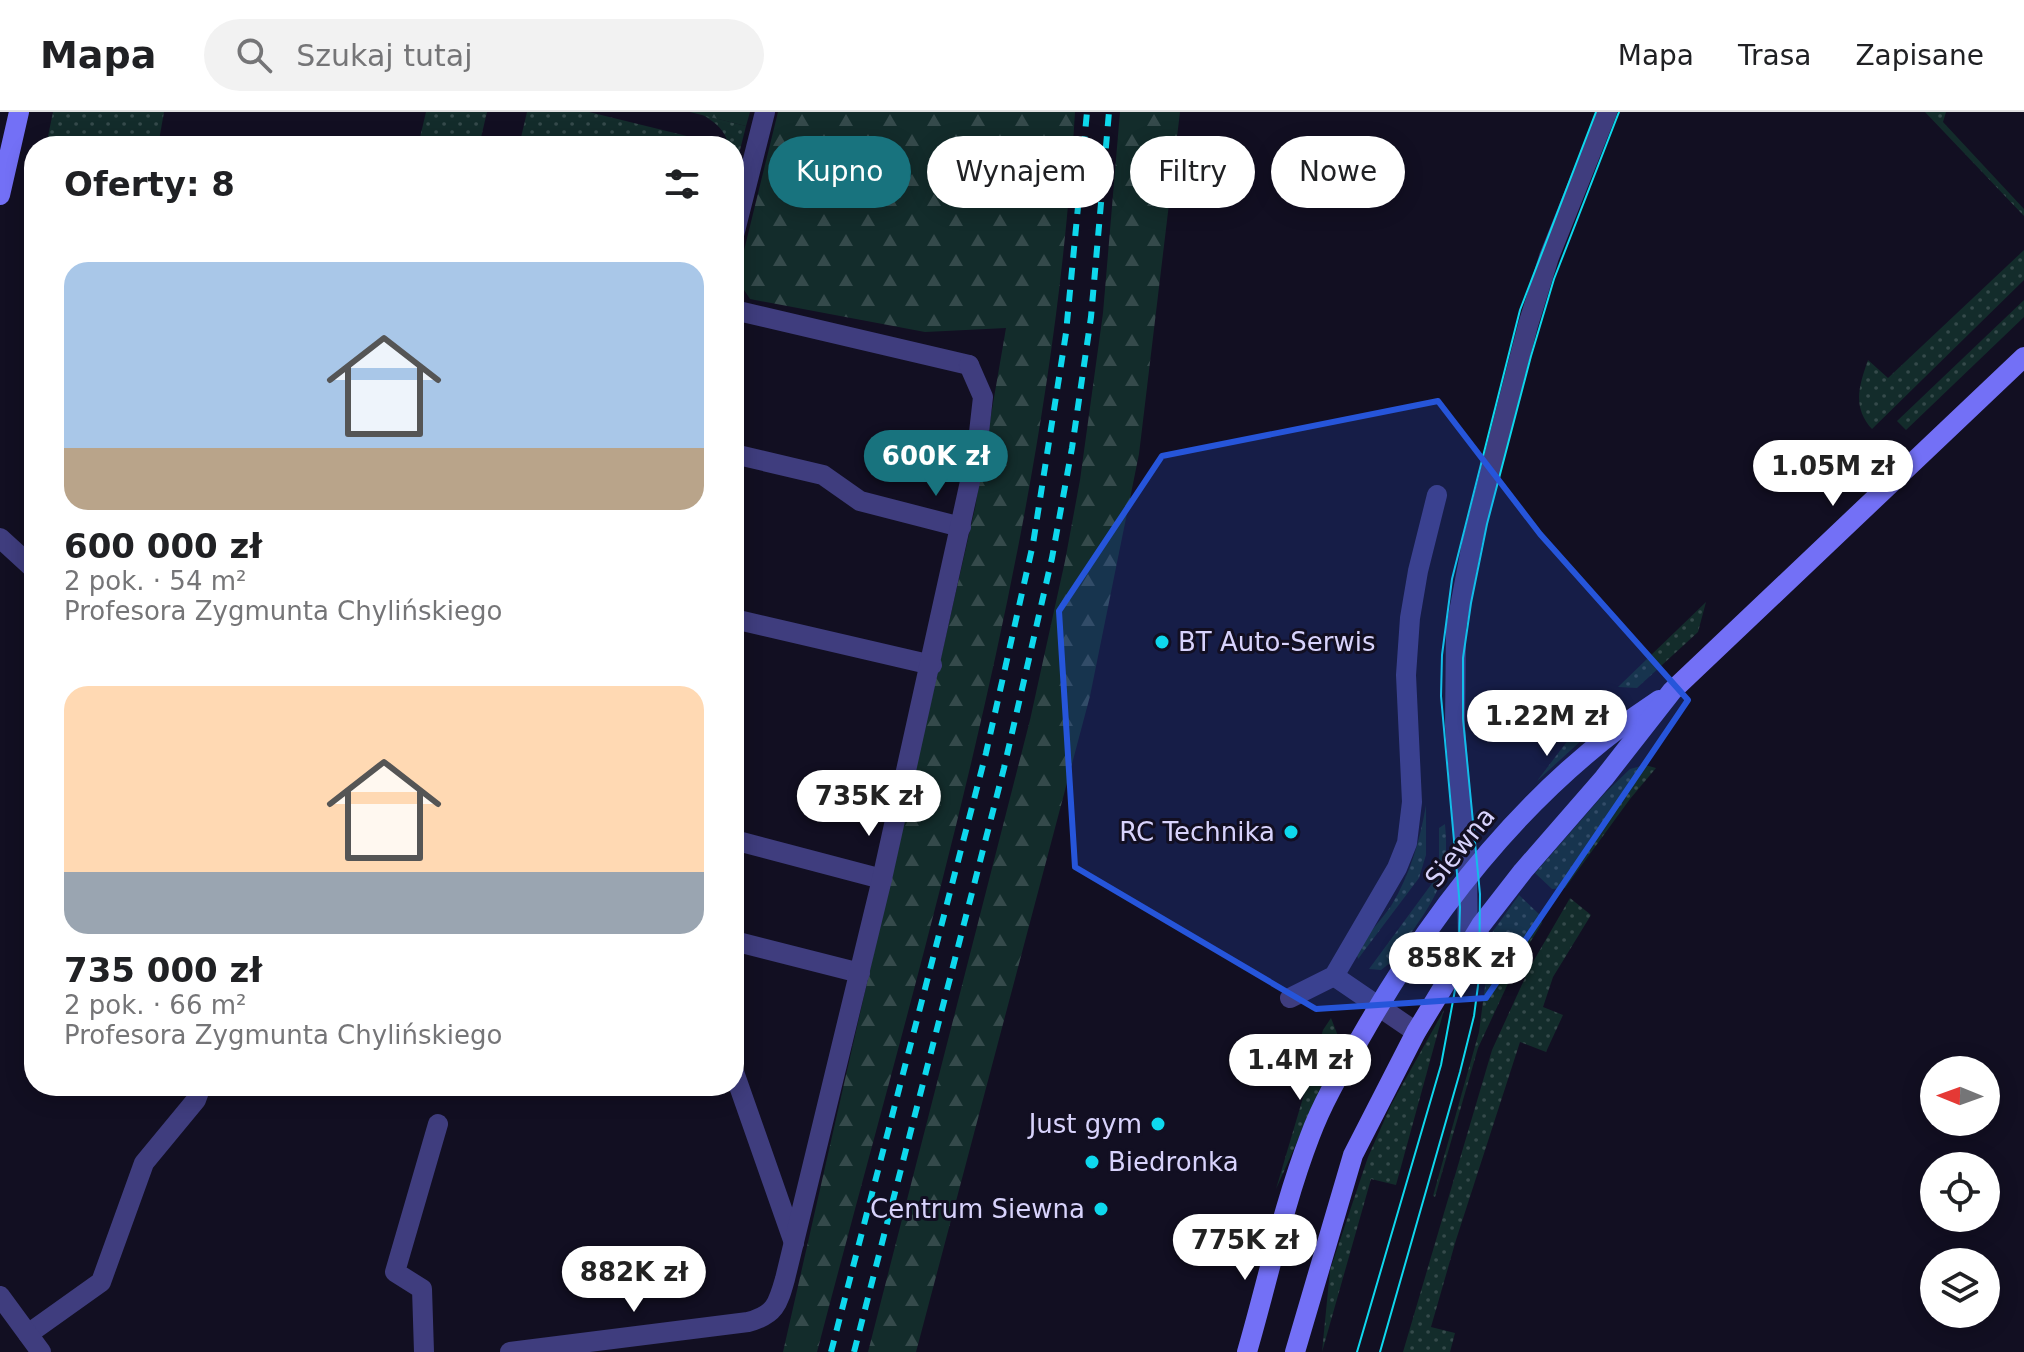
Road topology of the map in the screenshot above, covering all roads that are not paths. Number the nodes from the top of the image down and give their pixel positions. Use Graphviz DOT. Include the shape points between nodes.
graph roads {
  1 [pos="19,112"];
  2 [pos="765,112"];
  3 [pos="1607,112"];
  4 [pos="0,195"];
  5 [pos="744,195"];
  6 [pos="744,312"];
  7 [pos="2024,357"];
  8 [pos="744,456"];
  9 [pos="1437,495"];
  10 [pos="961,527"];
  11 [pos="0,538"];
  12 [pos="24,560"];
  13 [pos="744,621"];
  14 [pos="932,665"];
  15 [pos="1672,691"];
  16 [pos="744,843"];
  17 [pos="1467,877"];
  18 [pos="882,879"];
  19 [pos="744,944"];
  20 [pos="1468,944"];
  21 [pos="860,973"];
  22 [pos="1334,976"];
  23 [pos="1290,998"];
  24 [pos="1378,1007"];
  25 [pos="1416,1032"];
  26 [pos="197,1096"];
  27 [pos="742,1096"];
  28 [pos="438,1124"];
  29 [pos="794,1243"];
  30 [pos="0,1296"];
  31 [pos="28,1334"];
  32 [pos="41,1352"];
  33 [pos="424,1352"];
  34 [pos="510,1352"];
  35 [pos="1247,1352"];
  36 [pos="1295,1352"];
  1 -- 4 [label="street"];
  2 -- 5 [label="street"];
  3 -- 17 [label="street" via="1528,325 1465,577 1453,693"];
  6 -- 10 [label="street" via="969,365 983,397"];
  7 -- 15 [label="street, Siewna"];
  8 -- 10 [label="street" via="823,475 860,501"];
  9 -- 22 [label="street" via="1410,618 1406,675 1412,802 1407,843"];
  10 -- 14 [label="street"];
  11 -- 12 [label="street"];
  13 -- 14 [label="street"];
  14 -- 18 [label="street"];
  15 -- 17 [label="street, Siewna" via="1618,727 1543,791"];
  15 -- 20 [label="street, Siewna"];
  16 -- 18 [label="street"];
  17 -- 20 [label="street"];
  17 -- 24 [label="street, Siewna"];
  18 -- 21 [label="street"];
  19 -- 21 [label="street"];
  20 -- 25 [label="street, Siewna"];
  21 -- 29 [label="street"];
  22 -- 23 [label="street"];
  22 -- 24 [label="street"];
  24 -- 25 [label="street"];
  24 -- 35 [label="street, Siewna" via="1310,1136"];
  25 -- 36 [label="street, Siewna" via="1353,1155"];
  26 -- 31 [label="street" via="144,1163 101,1282"];
  27 -- 29 [label="street"];
  28 -- 33 [label="street" via="395,1272 422,1289"];
  29 -- 34 [label="street" via="773,1310 757,1319"];
  30 -- 31 [label="street"];
  31 -- 32 [label="street"];
}
